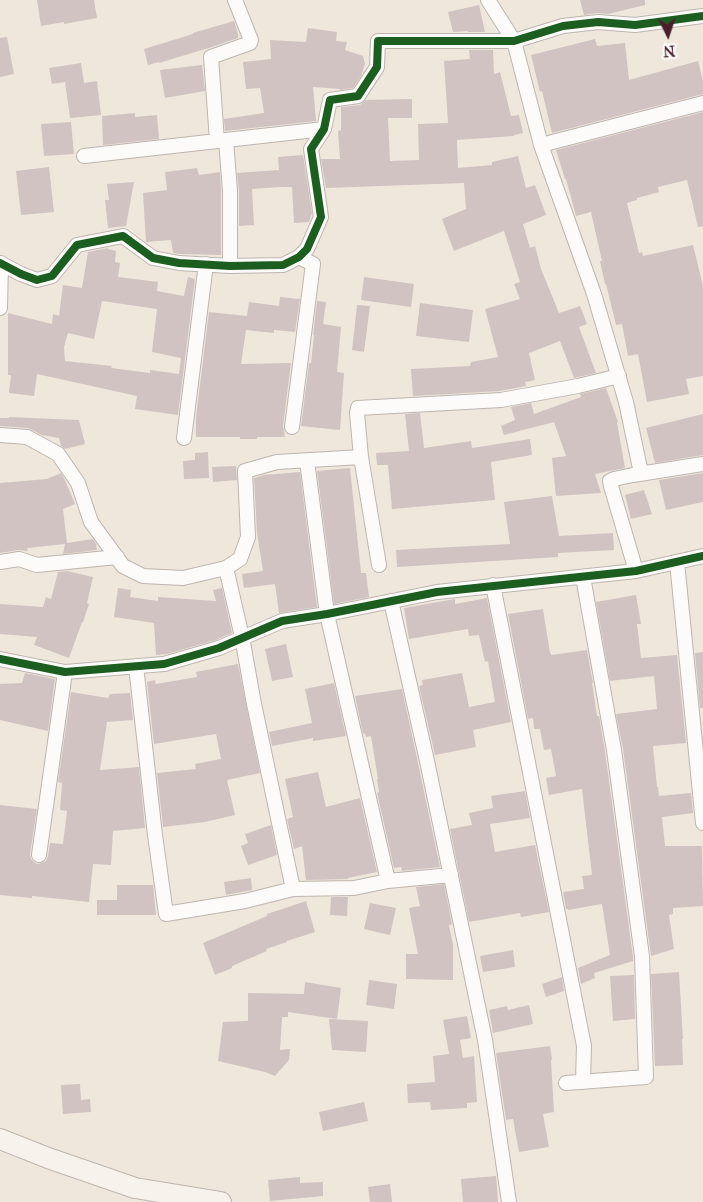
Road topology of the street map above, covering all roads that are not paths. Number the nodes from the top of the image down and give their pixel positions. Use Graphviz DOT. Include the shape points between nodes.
graph roads {
  1 [pos="235,0"];
  2 [pos="488,0"];
  3 [pos="703,16"];
  4 [pos="514,41"];
  5 [pos="703,102"];
  6 [pos="324,129"];
  7 [pos="221,140"];
  8 [pos="541,145"];
  9 [pos="84,156"];
  10 [pos="299,256"];
  11 [pos="0,263"];
  12 [pos="206,264"];
  13 [pos="230,266"];
  14 [pos="0,308"];
  15 [pos="618,376"];
  16 [pos="292,426"];
  17 [pos="0,435"];
  18 [pos="184,438"];
  19 [pos="361,457"];
  20 [pos="307,460"];
  21 [pos="703,464"];
  22 [pos="641,473"];
  23 [pos="703,556"];
  24 [pos="117,557"];
  25 [pos="0,562"];
  26 [pos="677,562"];
  27 [pos="379,565"];
  28 [pos="226,568"];
  29 [pos="636,571"];
  30 [pos="583,577"];
  31 [pos="493,585"];
  32 [pos="391,600"];
  33 [pos="327,614"];
  34 [pos="242,638"];
  35 [pos="0,659"];
  36 [pos="136,666"];
  37 [pos="65,672"];
  38 [pos="703,823"];
  39 [pos="38,856"];
  40 [pos="451,875"];
  41 [pos="388,881"];
  42 [pos="294,889"];
  43 [pos="583,1082"];
  44 [pos="566,1083"];
  45 [pos="0,1139"];
  46 [pos="221,1202"];
  47 [pos="509,1202"];
  1 -- 7 [label="street" via="251,40 211,57"];
  2 -- 4 [label="street"];
  3 -- 4 [label="street" via="634,25 598,22 563,26"];
  4 -- 6 [label="street" via="378,41 377,66 358,96 330,100"];
  4 -- 8 [label="street"];
  5 -- 8 [label="street"];
  6 -- 7 [label="street"];
  6 -- 10 [label="street" via="310,149 321,217 306,249"];
  7 -- 9 [label="street"];
  7 -- 13 [label="street" via="230,191"];
  8 -- 15 [label="street" via="594,294"];
  10 -- 13 [label="street" via="283,264"];
  10 -- 16 [label="street" via="313,264"];
  11 -- 12 [label="street" via="37,280 52,276 77,245 123,236 153,258"];
  11 -- 14 [label="street"];
  12 -- 13 [label="street"];
  12 -- 18 [label="street"];
  15 -- 19 [label="street" via="501,400 358,408"];
  15 -- 22 [label="street"];
  17 -- 24 [label="street" via="27,437 58,454 78,483 91,522"];
  19 -- 20 [label="street"];
  19 -- 27 [label="street"];
  20 -- 28 [label="street" via="277,462 246,471 248,537 240,559"];
  20 -- 33 [label="street"];
  21 -- 22 [label="street"];
  22 -- 29 [label="street" via="610,481"];
  23 -- 26 [label="street"];
  24 -- 25 [label="street" via="37,565 19,559"];
  24 -- 28 [label="street" via="123,566 143,576 183,578"];
  26 -- 29 [label="street"];
  26 -- 38 [label="street"];
  28 -- 34 [label="street"];
  29 -- 30 [label="street"];
  30 -- 31 [label="street"];
  30 -- 43 [label="street" via="614,750 640,946 646,1077"];
  31 -- 32 [label="street"];
  31 -- 43 [label="street" via="584,1046"];
  32 -- 33 [label="street"];
  32 -- 40 [label="street"];
  33 -- 34 [label="street" via="282,621"];
  33 -- 41 [label="street"];
  34 -- 36 [label="street" via="164,664"];
  34 -- 42 [label="street"];
  35 -- 37 [label="street"];
  36 -- 37 [label="street"];
  36 -- 42 [label="street" via="166,914"];
  37 -- 39 [label="street"];
  40 -- 41 [label="street"];
  40 -- 47 [label="street" via="485,1040"];
  41 -- 42 [label="street" via="354,888"];
  43 -- 44 [label="street"];
  45 -- 46 [label="street" via="135,1188"];
}
